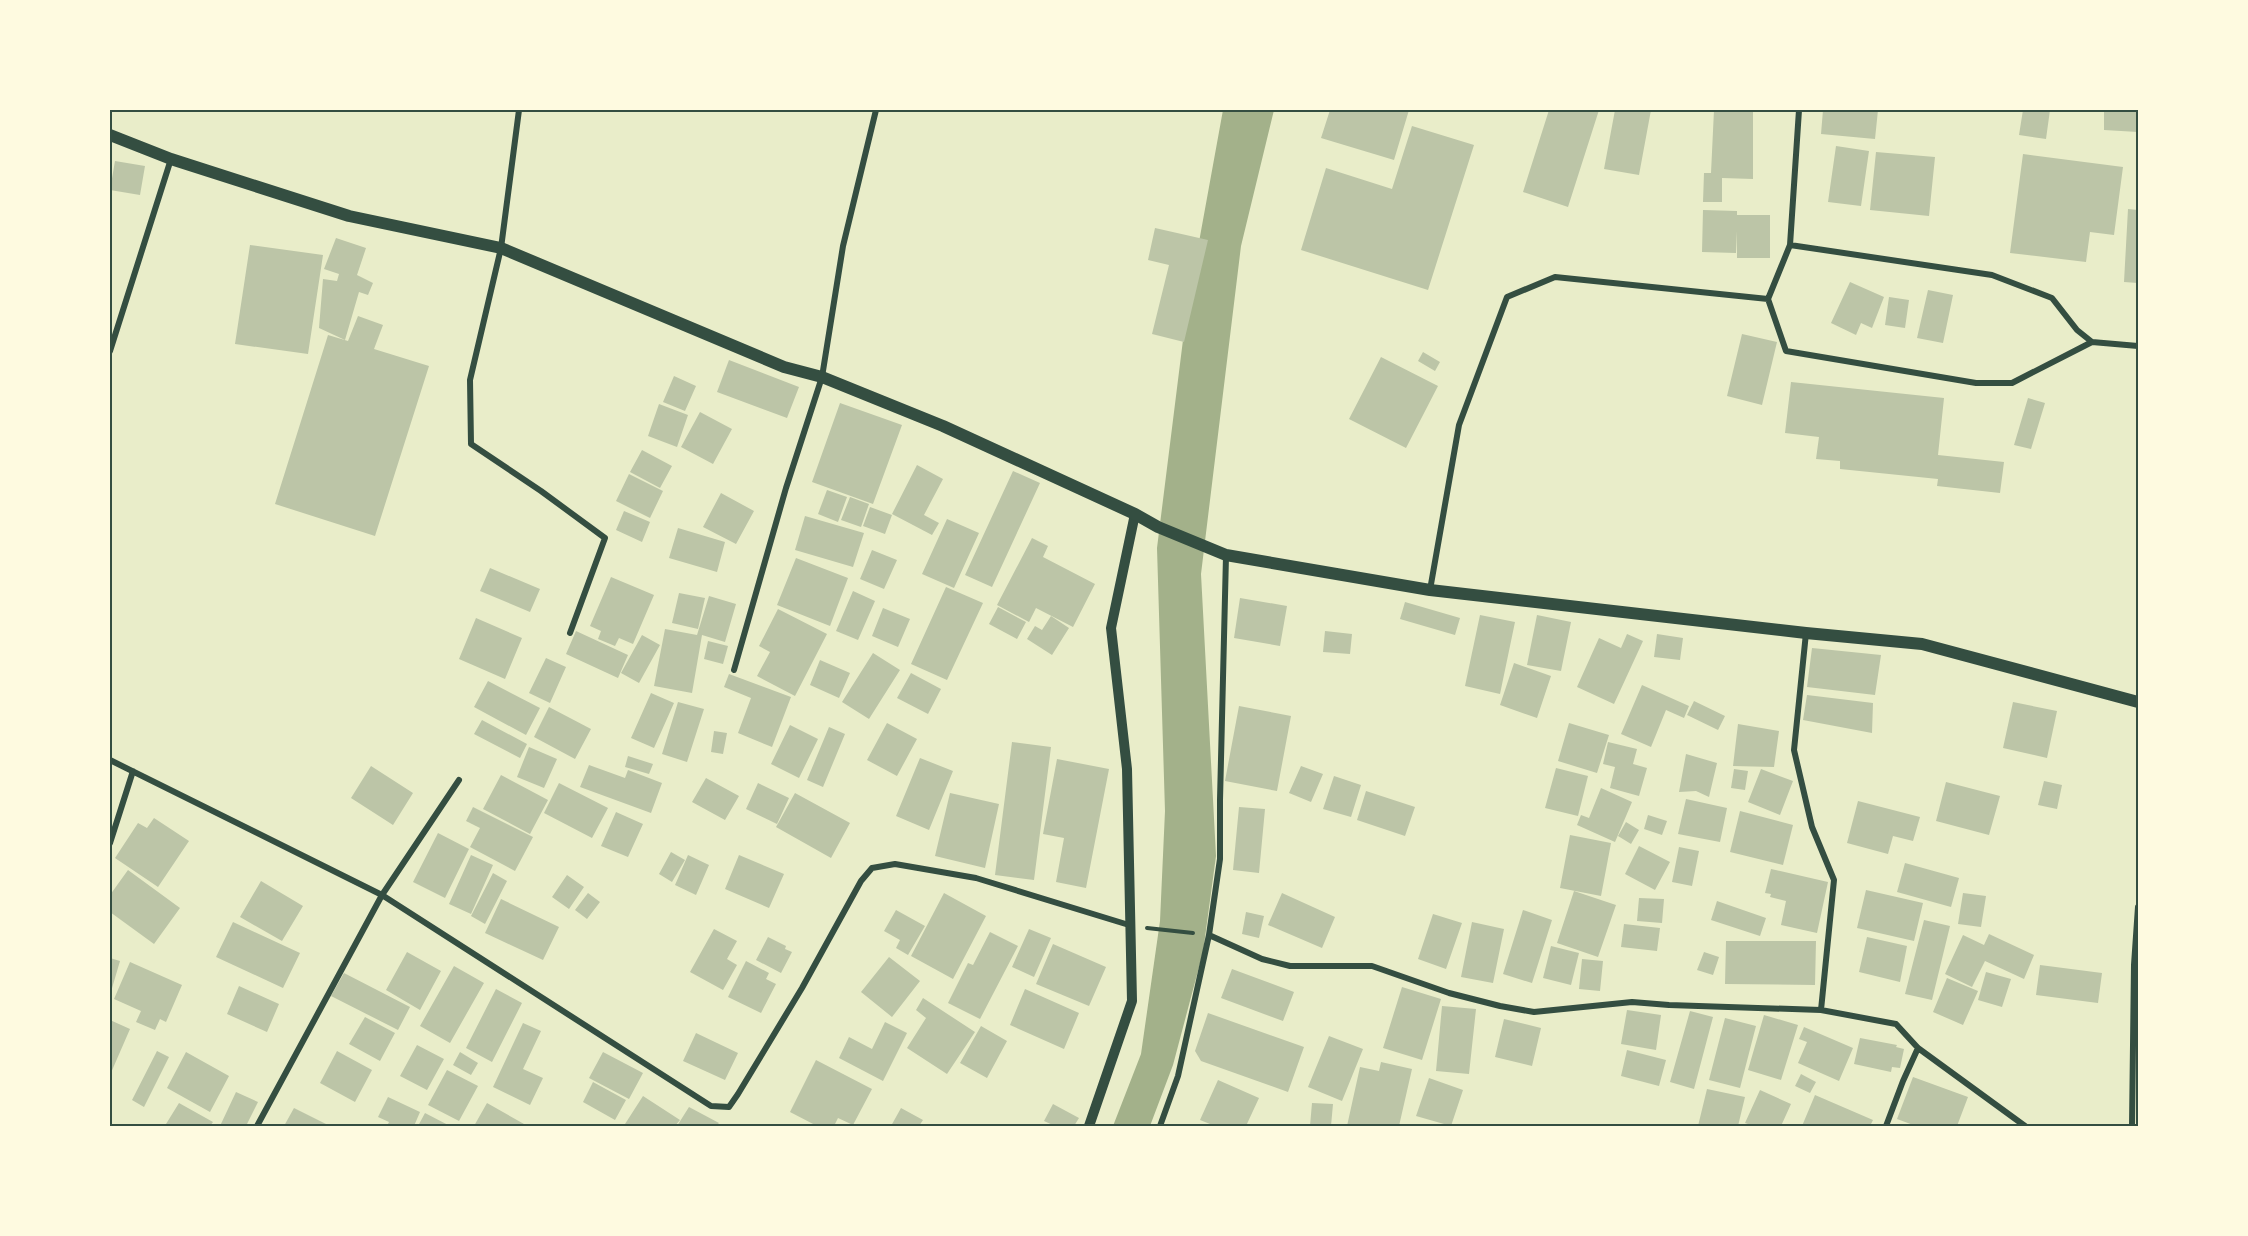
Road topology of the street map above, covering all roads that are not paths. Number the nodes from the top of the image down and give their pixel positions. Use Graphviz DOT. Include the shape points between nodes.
graph roads {
  1 [pos="519,110"];
  2 [pos="876,110"];
  3 [pos="1799,110"];
  4 [pos="110,135"];
  5 [pos="171,159"];
  6 [pos="1790,245"];
  7 [pos="501,248"];
  8 [pos="1768,299"];
  9 [pos="2092,342"];
  10 [pos="2139,346"];
  11 [pos="110,351"];
  12 [pos="822,377"];
  13 [pos="1135,514"];
  14 [pos="1223,553"];
  15 [pos="1430,590"];
  16 [pos="570,633"];
  17 [pos="1806,633"];
  18 [pos="734,670"];
  19 [pos="2139,702"];
  20 [pos="110,760"];
  21 [pos="133,771"];
  22 [pos="459,780"];
  23 [pos="110,843"];
  24 [pos="382,895"];
  25 [pos="2139,907"];
  26 [pos="1129,925"];
  27 [pos="1209,935"];
  28 [pos="1821,1010"];
  29 [pos="1918,1048"];
  30 [pos="257,1126"];
  31 [pos="1089,1126"];
  32 [pos="1160,1126"];
  33 [pos="1886,1126"];
  34 [pos="2025,1126"];
  35 [pos="2132,1126"];
  1 -- 7 [label="street"];
  2 -- 12 [label="street" via="843,246"];
  3 -- 6 [label="street"];
  4 -- 5 [label="main road"];
  5 -- 7 [label="main road" via="349,216"];
  5 -- 11 [label="street"];
  6 -- 8 [label="street"];
  6 -- 9 [label="street" via="1992,275 2052,298 2077,330"];
  7 -- 12 [label="main road" via="784,367"];
  7 -- 16 [label="street" via="470,380 471,444 605,537"];
  8 -- 9 [label="street" via="1785,351 1976,383 2012,383"];
  8 -- 15 [label="street" via="1555,277 1507,297 1459,425"];
  9 -- 10 [label="street"];
  12 -- 13 [label="main road" via="943,426"];
  12 -- 18 [label="street"];
  13 -- 14 [label="main road"];
  13 -- 26 [label="street" via="1111,628 1127,770"];
  14 -- 15 [label="main road"];
  14 -- 27 [label="street" via="1220,859"];
  15 -- 17 [label="main road"];
  17 -- 19 [label="main road" via="1922,644"];
  17 -- 28 [label="street" via="1794,750 1812,827 1834,880"];
  20 -- 21 [label="street"];
  21 -- 23 [label="street"];
  21 -- 24 [label="street"];
  22 -- 24 [label="street"];
  24 -- 26 [label="street" via="711,1106 729,1107 872,868 896,864 976,879"];
  24 -- 30 [label="street"];
  25 -- 35 [label="street" via="2134,965"];
  26 -- 31 [label="street" via="1132,1001"];
  27 -- 28 [label="street" via="1262,959 1290,966 1372,966 1449,993 1534,1012 1632,1002"];
  27 -- 32 [label="street" via="1178,1076"];
  28 -- 29 [label="street" via="1896,1024"];
  29 -- 33 [label="street"];
  29 -- 34 [label="street"];
}
